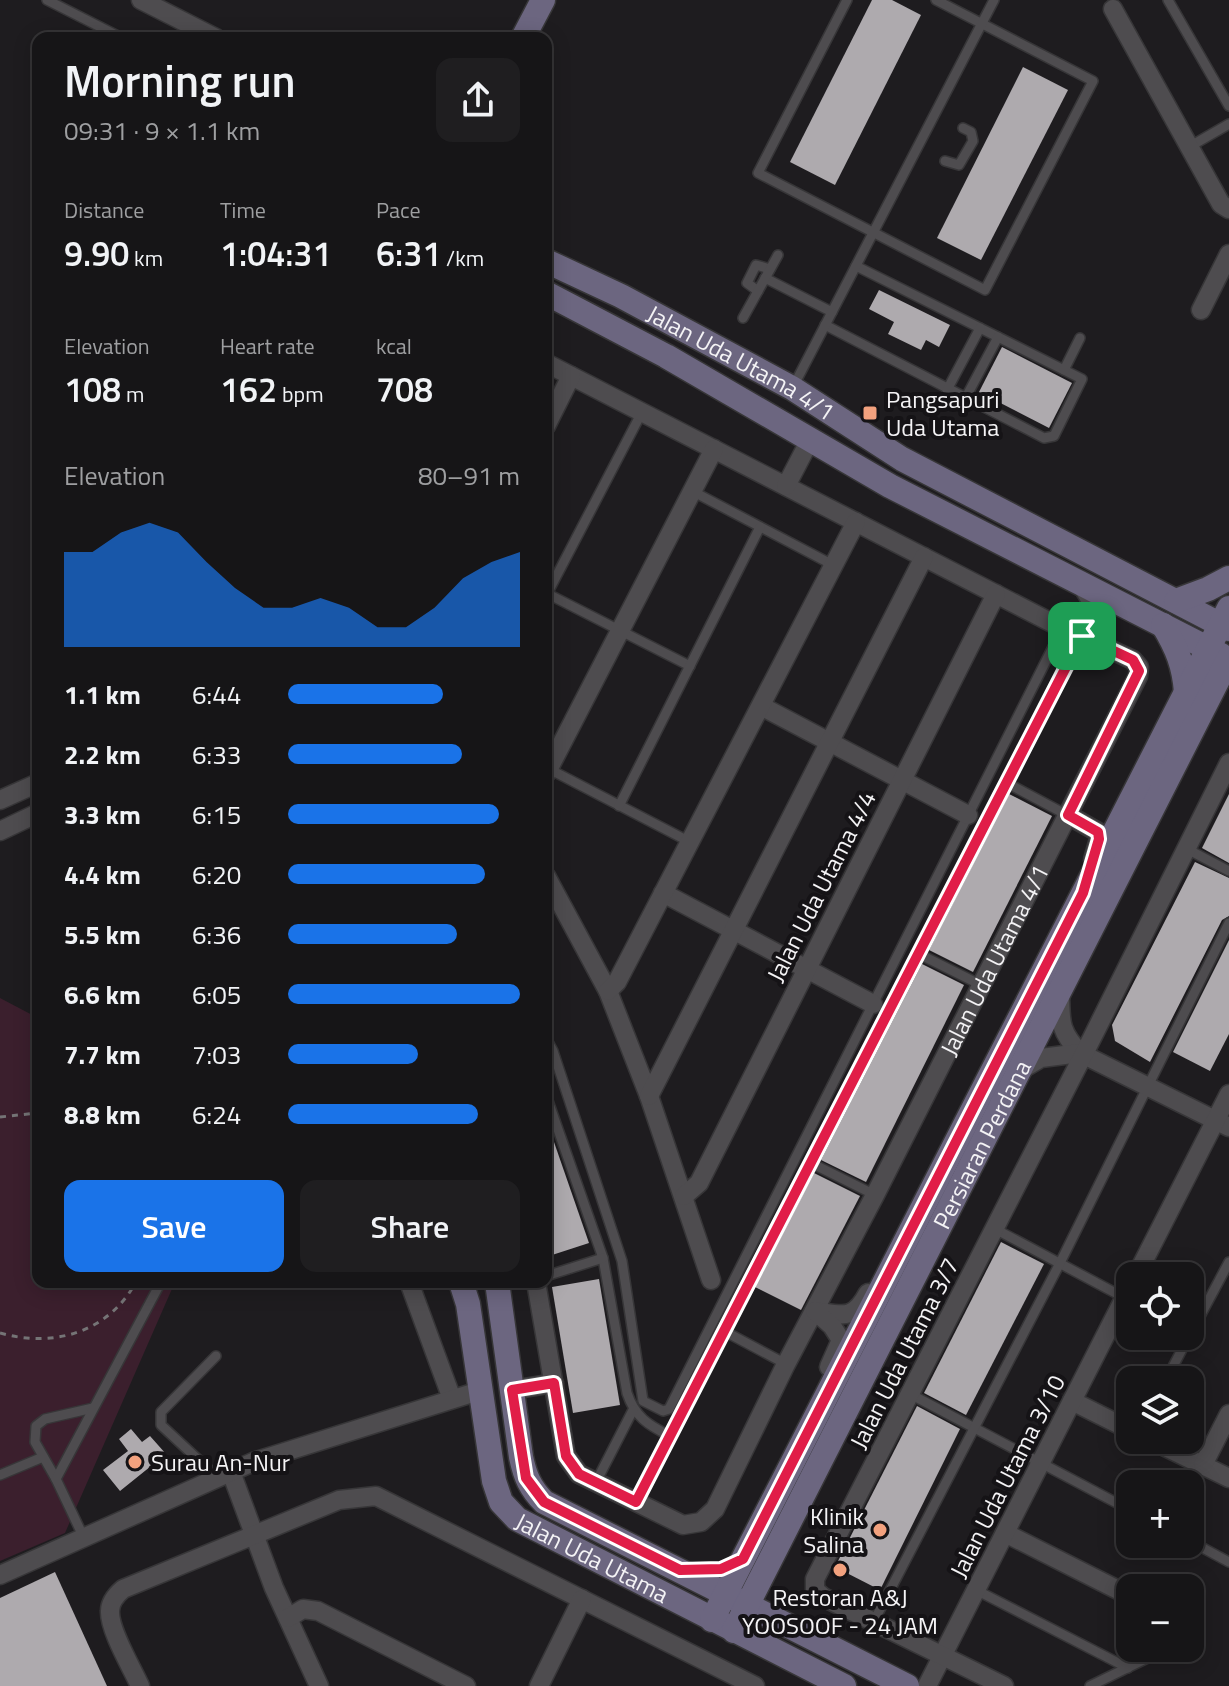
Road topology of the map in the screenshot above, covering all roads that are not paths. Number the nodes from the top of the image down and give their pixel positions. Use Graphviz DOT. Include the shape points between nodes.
graph roads {
  1 [pos="47,0"];
  2 [pos="141,0"];
  3 [pos="543,0"];
  4 [pos="847,0"];
  5 [pos="936,0"];
  6 [pos="994,0"];
  7 [pos="1168,0"];
  8 [pos="1112,4"];
  9 [pos="178,8"];
  10 [pos="982,23"];
  11 [pos="110,32"];
  12 [pos="208,32"];
  13 [pos="526,32"];
  14 [pos="1229,106"];
  15 [pos="1229,124"];
  16 [pos="963,128"];
  17 [pos="1189,147"];
  18 [pos="945,161"];
  19 [pos="1229,209"];
  20 [pos="873,233"];
  21 [pos="1229,254"];
  22 [pos="778,255"];
  23 [pos="552,264"];
  24 [pos="856,266"];
  25 [pos="767,274"];
  26 [pos="758,291"];
  27 [pos="552,296"];
  28 [pos="1201,310"];
  29 [pos="832,312"];
  30 [pos="743,318"];
  31 [pos="825,325"];
  32 [pos="980,328"];
  33 [pos="998,337"];
  34 [pos="1080,338"];
  35 [pos="552,366"];
  36 [pos="1064,370"];
  37 [pos="571,376"];
  38 [pos="792,388"];
  39 [pos="947,390"];
  40 [pos="965,399"];
  41 [pos="642,412"];
  42 [pos="552,414"];
  43 [pos="811,438"];
  44 [pos="714,449"];
  45 [pos="786,486"];
  46 [pos="692,491"];
  47 [pos="856,522"];
  48 [pos="760,527"];
  49 [pos="924,557"];
  50 [pos="833,565"];
  51 [pos="1229,578"];
  52 [pos="1079,582"];
  53 [pos="552,583"];
  54 [pos="996,594"];
  55 [pos="552,597"];
  56 [pos="1176,601"];
  57 [pos="1226,620"];
  58 [pos="1163,625"];
  59 [pos="1058,626"];
  60 [pos="620,631"];
  61 [pos="1082,636"];
  62 [pos="1222,655"];
  63 [pos="690,666"];
  64 [pos="1186,692"];
  65 [pos="761,706"];
  66 [pos="829,742"];
  67 [pos="552,761"];
  68 [pos="1229,763"];
  69 [pos="552,773"];
  70 [pos="901,781"];
  71 [pos="1007,783"];
  72 [pos="32,786"];
  73 [pos="0,800"];
  74 [pos="619,806"];
  75 [pos="968,815"];
  76 [pos="1068,815"];
  77 [pos="32,816"];
  78 [pos="0,831"];
  79 [pos="690,842"];
  80 [pos="1187,849"];
  81 [pos="1229,871"];
  82 [pos="552,887"];
  83 [pos="663,893"];
  84 [pos="1083,893"];
  85 [pos="1229,923"];
  86 [pos="734,930"];
  87 [pos="919,954"];
  88 [pos="806,969"];
  89 [pos="981,985"];
  90 [pos="1060,988"];
  91 [pos="608,991"];
  92 [pos="873,1004"];
  93 [pos="552,1049"];
  94 [pos="1082,1054"];
  95 [pos="1019,1071"];
  96 [pos="1149,1087"];
  97 [pos="1229,1094"];
  98 [pos="649,1096"];
  99 [pos="552,1112"];
  100 [pos="1222,1124"];
  101 [pos="811,1163"];
  102 [pos="875,1195"];
  103 [pos="684,1196"];
  104 [pos="917,1219"];
  105 [pos="995,1229"];
  106 [pos="603,1258"];
  107 [pos="1144,1262"];
  108 [pos="1229,1262"];
  109 [pos="1060,1263"];
  110 [pos="552,1274"];
  111 [pos="711,1280"];
  112 [pos="158,1288"];
  113 [pos="411,1288"];
  114 [pos="463,1288"];
  115 [pos="498,1288"];
  116 [pos="537,1288"];
  117 [pos="1116,1288"];
  118 [pos="1204,1309"];
  119 [pos="815,1311"];
  120 [pos="1116,1315"];
  121 [pos="724,1331"];
  122 [pos="216,1356"];
  123 [pos="786,1364"];
  124 [pos="554,1383"];
  125 [pos="512,1390"];
  126 [pos="479,1391"];
  127 [pos="910,1394"];
  128 [pos="452,1399"];
  129 [pos="1072,1401"];
  130 [pos="93,1408"];
  131 [pos="633,1410"];
  132 [pos="1229,1414"];
  133 [pos="1116,1423"];
  134 [pos="973,1427"];
  135 [pos="807,1435"];
  136 [pos="670,1436"];
  137 [pos="1180,1454"];
  138 [pos="43,1457"];
  139 [pos="1041,1463"];
  140 [pos="1203,1465"];
  141 [pos="0,1475"];
  142 [pos="225,1475"];
  143 [pos="1229,1478"];
  144 [pos="56,1479"];
  145 [pos="596,1482"];
  146 [pos="636,1502"];
  147 [pos="1116,1503"];
  148 [pos="1005,1533"];
  149 [pos="254,1535"];
  150 [pos="84,1538"];
  151 [pos="1204,1549"];
  152 [pos="1229,1562"];
  153 [pos="754,1566"];
  154 [pos="680,1570"];
  155 [pos="0,1575"];
  156 [pos="1116,1589"];
  157 [pos="976,1590"];
  158 [pos="582,1599"];
  159 [pos="736,1599"];
  160 [pos="288,1618"];
  161 [pos="874,1621"];
  162 [pos="723,1625"];
  163 [pos="790,1627"];
  164 [pos="943,1655"];
  165 [pos="1140,1662"];
  166 [pos="1128,1668"];
  167 [pos="742,1683"];
  168 [pos="140,1686"];
  169 [pos="319,1686"];
  170 [pos="466,1686"];
  171 [pos="539,1686"];
  172 [pos="844,1686"];
  173 [pos="907,1686"];
  174 [pos="927,1686"];
  175 [pos="1004,1686"];
  176 [pos="1090,1686"];
  1 -- 11 [label="lane"];
  2 -- 9 [label="street"];
  3 -- 13 [label="main road"];
  4 -- 20 [label="lane" via="758,173"];
  5 -- 10 [label="lane"];
  6 -- 10 [label="lane"];
  7 -- 14 [label="lane"];
  8 -- 17 [label="street"];
  9 -- 12 [label="street"];
  10 -- 20 [label="lane"];
  10 -- 20 [label="lane" via="1093,81 1005,252 985,290"];
  15 -- 17 [label="lane"];
  16 -- 18 [label="lane" via="973,141 959,165"];
  17 -- 19 [label="street" via="1221,204"];
  20 -- 24 [label="lane"];
  21 -- 28 [label="street"];
  22 -- 25 [label="lane"];
  23 -- 38 [label="main road, Jalan Uda Utama 4/1"];
  24 -- 29 [label="lane"];
  24 -- 32 [label="lane"];
  25 -- 26 [label="lane"];
  25 -- 26 [label="lane" via="756,265 747,283"];
  25 -- 29 [label="lane"];
  26 -- 30 [label="lane"];
  27 -- 43 [label="main road, Jalan Uda Utama 4/1"];
  29 -- 31 [label="lane"];
  31 -- 38 [label="lane"];
  31 -- 39 [label="lane"];
  32 -- 33 [label="lane"];
  32 -- 39 [label="lane"];
  33 -- 36 [label="lane"];
  33 -- 40 [label="lane"];
  34 -- 36 [label="lane"];
  35 -- 37 [label="street"];
  36 -- 40 [label="lane" via="1082,379 1054,436 1044,438"];
  37 -- 41 [label="street"];
  37 -- 42 [label="street"];
  38 -- 56 [label="main road, Jalan Uda Utama 4/1" via="902,459"];
  39 -- 40 [label="lane"];
  41 -- 44 [label="street"];
  41 -- 53 [label="lane"];
  43 -- 45 [label="street"];
  43 -- 52 [label="main road, Jalan Uda Utama 4/1" via="890,486"];
  44 -- 45 [label="street"];
  44 -- 46 [label="street"];
  45 -- 47 [label="street"];
  46 -- 48 [label="lane"];
  46 -- 60 [label="street"];
  47 -- 49 [label="street"];
  47 -- 50 [label="street"];
  48 -- 50 [label="lane"];
  48 -- 63 [label="lane"];
  49 -- 54 [label="street"];
  49 -- 66 [label="street"];
  50 -- 65 [label="street"];
  51 -- 56 [label="main road"];
  52 -- 58 [label="main road, Jalan Uda Utama 4/1"];
  52 -- 61 [label="street" via="1096,609"];
  54 -- 59 [label="street"];
  54 -- 70 [label="street, Jalan Uda Utama 4/4"];
  55 -- 60 [label="lane"];
  56 -- 57 [label="main road, Jalan Uda Utama 4/1"];
  57 -- 62 [label="main road, Persiaran Perdana"];
  58 -- 62 [label="main road, Jalan Uda Utama 4/1"];
  58 -- 64 [label="main road" via="1184,667"];
  59 -- 75 [label="lane" via="1060,633"];
  60 -- 63 [label="lane"];
  60 -- 67 [label="street"];
  61 -- 71 [label="lane"];
  61 -- 76 [label="street, Jalan Uda Utama 4/1" via="1133,660 1139,671"];
  62 -- 64 [label="main road, Persiaran Perdana"];
  62 -- 90 [label="main road, Persiaran Perdana"];
  63 -- 74 [label="lane"];
  64 -- 84 [label="main road, Persiaran Perdana"];
  65 -- 66 [label="street"];
  65 -- 79 [label="street"];
  66 -- 70 [label="street"];
  66 -- 86 [label="street"];
  68 -- 80 [label="street, Jalan Uda Utama 3/7"];
  69 -- 74 [label="lane"];
  70 -- 75 [label="street"];
  70 -- 88 [label="street, Jalan Uda Utama 4/4"];
  71 -- 76 [label="lane"];
  71 -- 87 [label="lane"];
  72 -- 73 [label="street"];
  74 -- 79 [label="lane"];
  75 -- 92 [label="lane"];
  76 -- 84 [label="street" via="1098,832"];
  76 -- 89 [label="street, Jalan Uda Utama 4/1"];
  77 -- 78 [label="street"];
  79 -- 83 [label="street"];
  80 -- 81 [label="lane"];
  80 -- 94 [label="street, Jalan Uda Utama 3/7"];
  82 -- 91 [label="street"];
  83 -- 86 [label="street"];
  83 -- 91 [label="street"];
  84 -- 104 [label="main road, Persiaran Perdana"];
  85 -- 96 [label="lane"];
  86 -- 88 [label="street"];
  86 -- 98 [label="street"];
  87 -- 89 [label="lane"];
  87 -- 101 [label="lane"];
  88 -- 92 [label="street"];
  88 -- 103 [label="street, Jalan Uda Utama 4/4" via="699,1183"];
  89 -- 102 [label="street, Jalan Uda Utama 4/1"];
  90 -- 94 [label="street" via="1065,1037"];
  90 -- 95 [label="main road, Persiaran Perdana"];
  91 -- 98 [label="street"];
  92 -- 93 [label="lane" via="669,1409 663,1411 643,1401 622,1261"];
  94 -- 95 [label="street" via="1041,1058"];
  94 -- 96 [label="street"];
  94 -- 105 [label="street, Jalan Uda Utama 3/7"];
  95 -- 153 [label="main road, Persiaran Perdana"];
  96 -- 100 [label="street"];
  96 -- 109 [label="lane"];
  97 -- 100 [label="street"];
  98 -- 103 [label="street"];
  99 -- 106 [label="lane"];
  100 -- 107 [label="street"];
  101 -- 102 [label="lane"];
  101 -- 121 [label="lane"];
  102 -- 119 [label="street, Jalan Uda Utama 4/1"];
  103 -- 111 [label="street"];
  104 -- 119 [label="street" via="889,1248 858,1310"];
  104 -- 135 [label="main road, Persiaran Perdana"];
  105 -- 109 [label="lane"];
  105 -- 127 [label="street, Jalan Uda Utama 3/7"];
  106 -- 110 [label="lane"];
  106 -- 131 [label="lane"];
  108 -- 118 [label="lane"];
  109 -- 117 [label="lane"];
  109 -- 134 [label="lane"];
  112 -- 130 [label="lane"];
  113 -- 128 [label="street"];
  114 -- 126 [label="main road, Jalan Uda Utama"];
  115 -- 125 [label="main road, Jalan Uda Utama"];
  116 -- 124 [label="street, Jalan Uda Utama 4/1"];
  119 -- 123 [label="street, Jalan Uda Utama 4/1"];
  119 -- 135 [label="street" via="841,1340 815,1397"];
  120 -- 129 [label="street, Jalan Uda Utama 3/10"];
  121 -- 123 [label="lane"];
  121 -- 136 [label="lane"];
  122 -- 142 [label="lane" via="159,1418"];
  123 -- 146 [label="street, Jalan Uda Utama 4/1" via="715,1509 701,1522 683,1525"];
  124 -- 125 [label="street"];
  124 -- 145 [label="street, Jalan Uda Utama 4/1" via="566,1456 579,1474"];
  125 -- 154 [label="main road, Jalan Uda Utama" via="521,1457 534,1492 544,1502"];
  126 -- 128 [label="street"];
  126 -- 162 [label="main road, Jalan Uda Utama" via="494,1481 501,1502 517,1519"];
  127 -- 134 [label="lane"];
  127 -- 161 [label="street, Jalan Uda Utama 3/7" via="815,1579 815,1590 823,1597"];
  128 -- 142 [label="street"];
  129 -- 133 [label="street"];
  129 -- 139 [label="street, Jalan Uda Utama 3/10"];
  130 -- 138 [label="lane" via="36,1426 35,1442"];
  130 -- 144 [label="lane"];
  131 -- 136 [label="lane"];
  131 -- 145 [label="lane"];
  132 -- 140 [label="street"];
  134 -- 139 [label="lane"];
  134 -- 161 [label="lane"];
  135 -- 153 [label="main road, Persiaran Perdana"];
  136 -- 146 [label="lane"];
  137 -- 140 [label="street"];
  138 -- 141 [label="lane"];
  138 -- 144 [label="lane"];
  139 -- 147 [label="lane"];
  139 -- 148 [label="street, Jalan Uda Utama 3/10"];
  140 -- 143 [label="street"];
  142 -- 149 [label="street"];
  142 -- 150 [label="street"];
  144 -- 150 [label="lane"];
  145 -- 146 [label="street, Jalan Uda Utama 4/1"];
  148 -- 156 [label="street"];
  148 -- 157 [label="street, Jalan Uda Utama 3/10"];
  149 -- 158 [label="street" via="339,1500 376,1496"];
  149 -- 160 [label="street"];
  149 -- 168 [label="street" via="115,1596 113,1625"];
  150 -- 155 [label="street"];
  151 -- 152 [label="lane"];
  153 -- 154 [label="main road"];
  153 -- 159 [label="main road, Persiaran Perdana"];
  153 -- 163 [label="main road" via="775,1610"];
  154 -- 159 [label="main road, Jalan Uda Utama"];
  157 -- 164 [label="street, Jalan Uda Utama 3/10"];
  157 -- 166 [label="lane"];
  158 -- 167 [label="street"];
  158 -- 171 [label="street"];
  159 -- 162 [label="main road, Persiaran Perdana"];
  159 -- 163 [label="main road, Jalan Uda Utama"];
  160 -- 169 [label="street"];
  160 -- 170 [label="street" via="303,1609 318,1611"];
  161 -- 164 [label="street"];
  162 -- 172 [label="main road, Jalan Uda Utama"];
  163 -- 173 [label="main road, Jalan Uda Utama"];
  164 -- 174 [label="street, Jalan Uda Utama 3/10"];
  164 -- 175 [label="street"];
  165 -- 166 [label="lane"];
  166 -- 176 [label="lane"];
}
